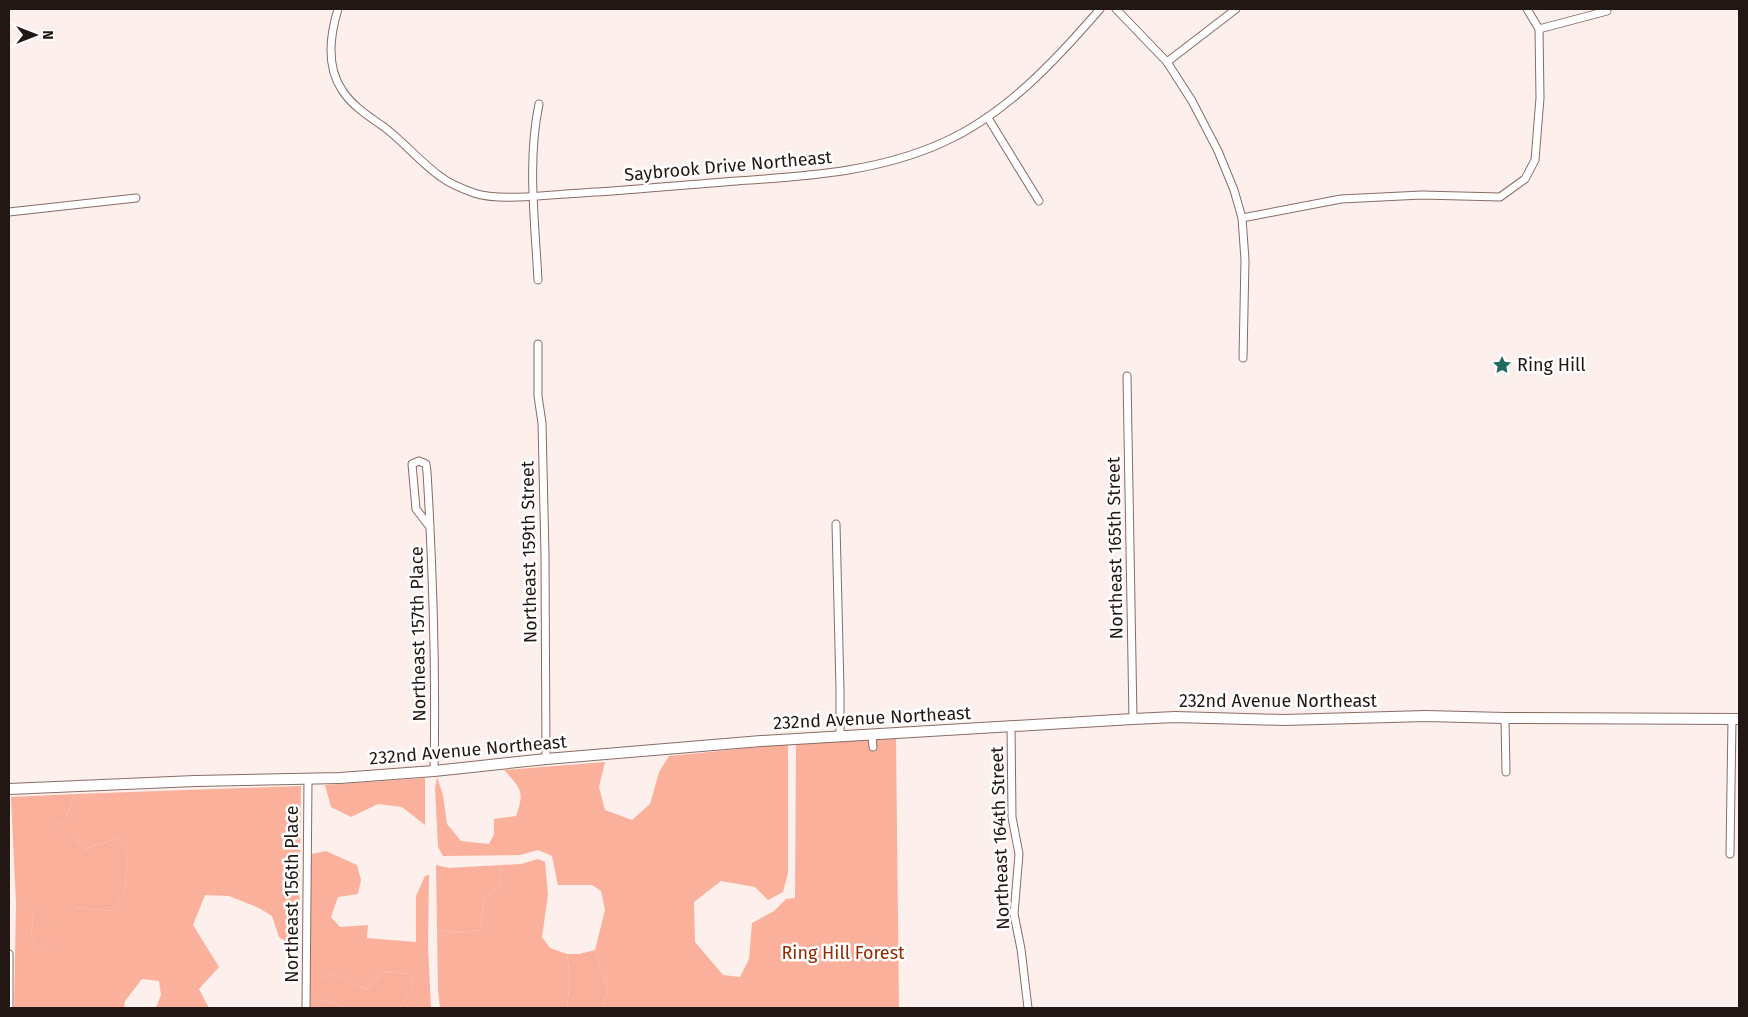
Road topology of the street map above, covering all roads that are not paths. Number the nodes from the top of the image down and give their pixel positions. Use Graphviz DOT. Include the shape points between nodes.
graph roads {
  1 [pos="338,9"];
  2 [pos="1100,9"];
  3 [pos="1116,9"];
  4 [pos="1236,9"];
  5 [pos="1527,9"];
  6 [pos="1607,11"];
  7 [pos="1539,29"];
  8 [pos="1167,62"];
  9 [pos="538,104"];
  10 [pos="988,118"];
  11 [pos="534,196"];
  12 [pos="136,198"];
  13 [pos="1039,201"];
  14 [pos="9,212"];
  15 [pos="1242,218"];
  16 [pos="538,280"];
  17 [pos="538,344"];
  18 [pos="1243,358"];
  19 [pos="1126,376"];
  20 [pos="836,524"];
  21 [pos="430,527"];
  22 [pos="1505,718"];
  23 [pos="1133,719"];
  24 [pos="1736,719"];
  25 [pos="1011,726"];
  26 [pos="872,734"];
  27 [pos="840,737"];
  28 [pos="873,747"];
  29 [pos="546,759"];
  30 [pos="434,771"];
  31 [pos="1506,772"];
  32 [pos="308,780"];
  33 [pos="9,789"];
  34 [pos="1730,854"];
  35 [pos="9,954"];
  36 [pos="9,1008"];
  37 [pos="306,1008"];
  38 [pos="1028,1008"];
  1 -- 11 [label="street, Saybrook Drive Northeast" via="331,29 330,50 341,90 352,103 448,181 476,194"];
  2 -- 10 [label="street, Saybrook Drive Northeast" via="1026,86"];
  3 -- 8 [label="street"];
  4 -- 8 [label="street"];
  5 -- 7 [label="street"];
  6 -- 7 [label="street"];
  7 -- 15 [label="street" via="1540,98 1535,160 1525,179 1500,197 1341,198"];
  8 -- 15 [label="street" via="1218,151"];
  9 -- 11 [label="street" via="532,156"];
  10 -- 11 [label="street, Saybrook Drive Northeast" via="944,142 896,160 838,172"];
  10 -- 13 [label="street"];
  11 -- 16 [label="street"];
  12 -- 14 [label="street"];
  15 -- 18 [label="street" via="1245,260"];
  17 -- 29 [label="street, Northeast 159th Street" via="545,555"];
  19 -- 23 [label="street, Northeast 165th Street"];
  20 -- 27 [label="street"];
  21 -- 21 [label="street, Northeast 157th Place" via="426,464 419,461 412,464 416,509"];
  21 -- 30 [label="street, Northeast 157th Place" via="436,687"];
  22 -- 23 [label="street, 232nd Avenue Northeast"];
  22 -- 24 [label="street, 232nd Avenue Northeast"];
  22 -- 31 [label="street"];
  23 -- 25 [label="street, 232nd Avenue Northeast"];
  24 -- 34 [label="street"];
  25 -- 26 [label="street, 232nd Avenue Northeast"];
  25 -- 38 [label="street, Northeast 164th Street" via="1012,817 1019,860 1014,914"];
  26 -- 27 [label="street, 232nd Avenue Northeast"];
  26 -- 28 [label="street"];
  27 -- 29 [label="street, 232nd Avenue Northeast"];
  29 -- 30 [label="street, 232nd Avenue Northeast"];
  30 -- 32 [label="street, 232nd Avenue Northeast"];
  32 -- 33 [label="street, 232nd Avenue Northeast"];
  32 -- 37 [label="street, Northeast 156th Place"];
  35 -- 36 [label="street"];
}
